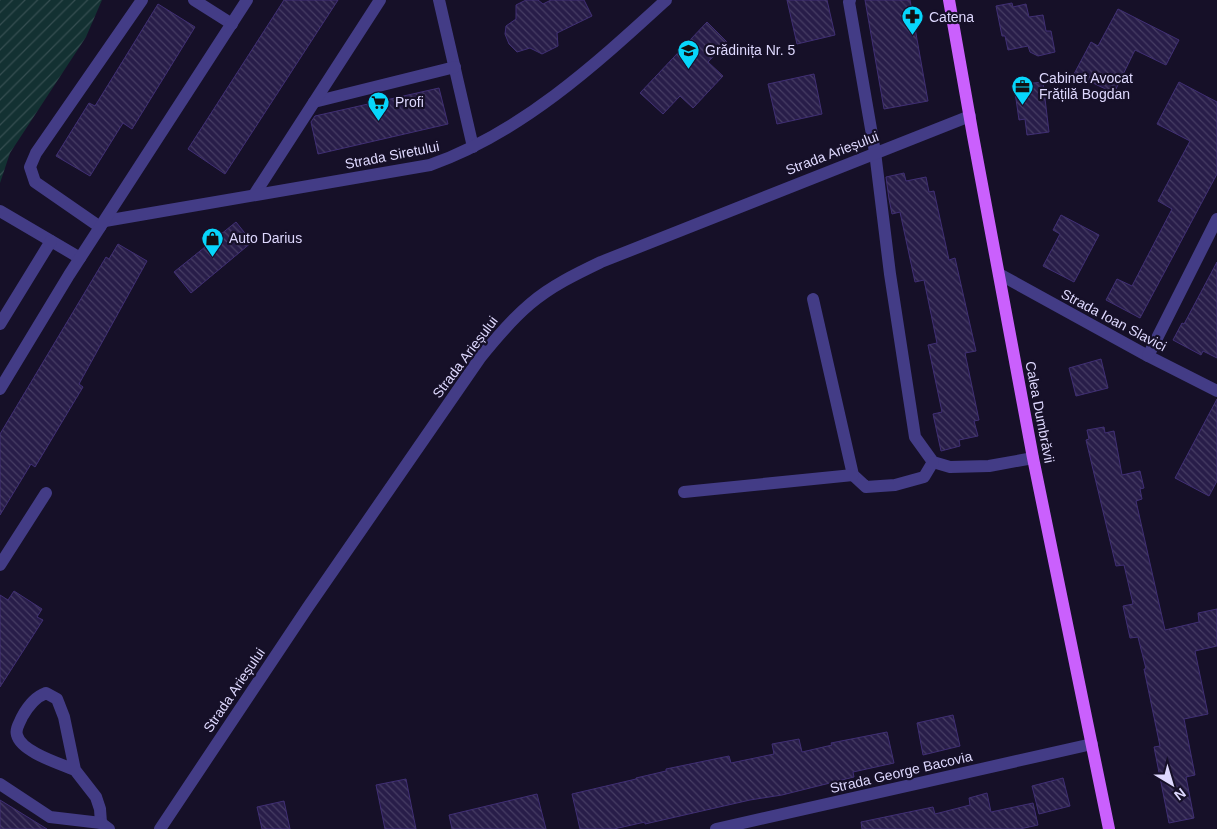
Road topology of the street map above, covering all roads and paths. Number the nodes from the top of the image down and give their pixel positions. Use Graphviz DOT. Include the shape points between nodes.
graph roads {
  1 [pos="142,0"];
  2 [pos="194,0"];
  3 [pos="247,0"];
  4 [pos="380,0"];
  5 [pos="439,0"];
  6 [pos="666,0"];
  7 [pos="850,0"];
  8 [pos="949,0"];
  9 [pos="232,24"];
  10 [pos="455,67"];
  11 [pos="314,102"];
  12 [pos="970,116"];
  13 [pos="474,147"];
  14 [pos="875,152"];
  15 [pos="254,195"];
  16 [pos="0,211"];
  17 [pos="1217,219"];
  18 [pos="103,224"];
  19 [pos="51,241"];
  20 [pos="80,258"];
  21 [pos="999,274"];
  22 [pos="813,299"];
  23 [pos="0,324"];
  24 [pos="1148,356"];
  25 [pos="0,389"];
  26 [pos="1217,391"];
  27 [pos="1033,458"];
  28 [pos="933,462"];
  29 [pos="852,475"];
  30 [pos="684,492"];
  31 [pos="46,493"];
  32 [pos="0,566"];
  33 [pos="1092,744"];
  34 [pos="75,770"];
  35 [pos="0,784"];
  36 [pos="105,826"];
  37 [pos="160,829"];
  38 [pos="716,829"];
  39 [pos="1109,829"];
  1 -- 18 [label="street" via="36,153 30,168 35,182"];
  2 -- 9 [label="street"];
  3 -- 9 [label="street"];
  4 -- 11 [label="street"];
  5 -- 10 [label="street"];
  6 -- 13 [label="street, Strada Siretului" via="621,41 536,109"];
  7 -- 14 [label="street"];
  8 -- 12 [label="main road, Calea Dumbrăvii"];
  9 -- 18 [label="street"];
  10 -- 11 [label="street"];
  10 -- 13 [label="street"];
  11 -- 15 [label="street"];
  12 -- 14 [label="street, Strada Arieșului"];
  12 -- 21 [label="main road, Calea Dumbrăvii"];
  13 -- 15 [label="street, Strada Siretului" via="430,165"];
  14 -- 28 [label="street" via="915,437"];
  14 -- 37 [label="street, Strada Arieșului" via="601,262 555,286 505,327 480,358 319,591"];
  15 -- 18 [label="street, Strada Siretului"];
  16 -- 19 [label="street"];
  17 -- 24 [label="street"];
  18 -- 20 [label="street"];
  19 -- 20 [label="street"];
  19 -- 23 [label="street"];
  20 -- 25 [label="street"];
  21 -- 24 [label="street, Strada Ioan Slavici"];
  21 -- 27 [label="main road, Calea Dumbrăvii"];
  22 -- 29 [label="street"];
  24 -- 26 [label="street, Strada Ioan Slavici"];
  27 -- 28 [label="street" via="989,466 950,467"];
  27 -- 33 [label="main road, Calea Dumbrăvii"];
  28 -- 29 [label="street" via="924,477 895,485 866,487"];
  29 -- 30 [label="street"];
  31 -- 32 [label="street"];
  33 -- 38 [label="street, Strada George Bacovia"];
  33 -- 39 [label="main road, Calea Dumbrăvii"];
  34 -- 34 [label="street" via="57,699 46,693 37,696 17,727 17,735 24,746"];
  34 -- 36 [label="street" via="96,797"];
  35 -- 36 [label="street" via="50,817"];
}
